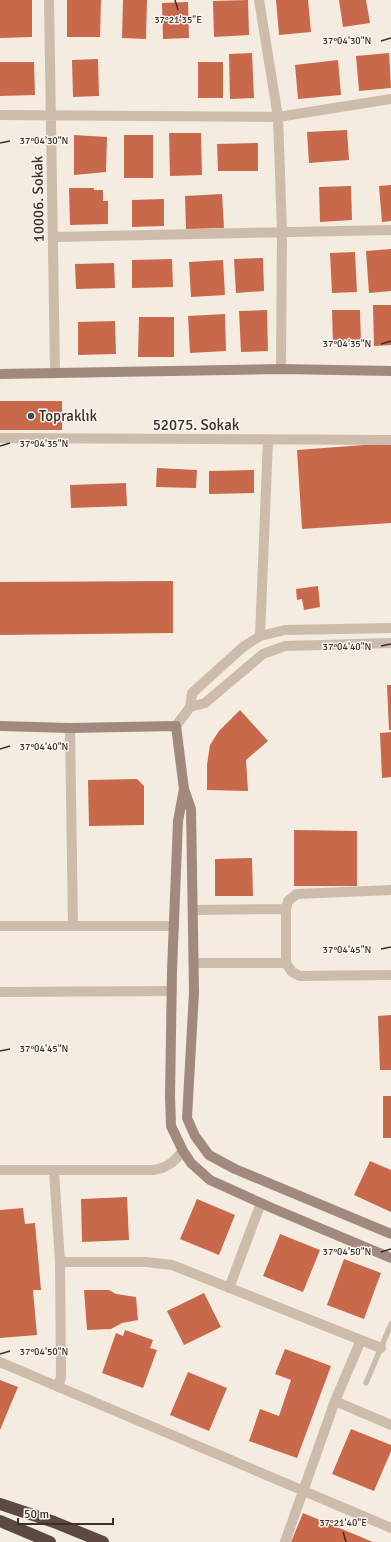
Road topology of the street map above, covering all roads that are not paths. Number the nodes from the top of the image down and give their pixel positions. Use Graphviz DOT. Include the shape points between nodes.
graph roads {
  1 [pos="49,0"];
  2 [pos="259,0"];
  3 [pos="391,99"];
  4 [pos="0,115"];
  5 [pos="51,115"];
  6 [pos="278,117"];
  7 [pos="391,230"];
  8 [pos="282,232"];
  9 [pos="53,236"];
  10 [pos="281,369"];
  11 [pos="391,371"];
  12 [pos="55,373"];
  13 [pos="0,374"];
  14 [pos="0,438"];
  15 [pos="268,440"];
  16 [pos="391,440"];
  17 [pos="391,628"];
  18 [pos="260,636"];
  19 [pos="391,642"];
  20 [pos="190,706"];
  21 [pos="0,726"];
  22 [pos="176,726"];
  23 [pos="70,728"];
  24 [pos="184,789"];
  25 [pos="391,890"];
  26 [pos="286,909"];
  27 [pos="193,910"];
  28 [pos="0,926"];
  29 [pos="73,926"];
  30 [pos="174,926"];
  31 [pos="194,963"];
  32 [pos="286,963"];
  33 [pos="391,975"];
  34 [pos="172,991"];
  35 [pos="0,992"];
  36 [pos="183,1151"];
  37 [pos="0,1170"];
  38 [pos="54,1172"];
  39 [pos="261,1203"];
  40 [pos="391,1234"];
  41 [pos="391,1258"];
  42 [pos="60,1262"];
  43 [pos="229,1288"];
  44 [pos="391,1324"];
  45 [pos="361,1340"];
  46 [pos="381,1348"];
  47 [pos="0,1362"];
  48 [pos="366,1383"];
  49 [pos="58,1387"];
  50 [pos="335,1401"];
  51 [pos="391,1425"];
  52 [pos="304,1490"];
  53 [pos="0,1504"];
  54 [pos="0,1521"];
  55 [pos="391,1528"];
  56 [pos="50,1542"];
  57 [pos="104,1542"];
  58 [pos="285,1542"];
  1 -- 5 [label="street, 10006. Sokak"];
  2 -- 6 [label="street"];
  3 -- 6 [label="street"];
  4 -- 5 [label="street"];
  5 -- 6 [label="street"];
  5 -- 9 [label="street, 10006. Sokak"];
  6 -- 8 [label="street"];
  7 -- 8 [label="street"];
  8 -- 9 [label="street"];
  8 -- 10 [label="street"];
  9 -- 12 [label="street, 10006. Sokak"];
  10 -- 11 [label="street"];
  10 -- 12 [label="street"];
  12 -- 13 [label="street"];
  14 -- 15 [label="street, 52075. Sokak"];
  15 -- 16 [label="street, 52075. Sokak"];
  15 -- 18 [label="street"];
  17 -- 18 [label="street" via="285,630"];
  18 -- 20 [label="street" via="243,647 192,693"];
  19 -- 20 [label="street" via="284,646 263,654 205,703"];
  20 -- 22 [label="street"];
  21 -- 23 [label="street"];
  22 -- 23 [label="street"];
  22 -- 24 [label="street"];
  23 -- 29 [label="street"];
  24 -- 27 [label="street" via="191,809"];
  24 -- 30 [label="street" via="178,821"];
  25 -- 26 [label="street" via="297,894 288,901"];
  26 -- 27 [label="street"];
  26 -- 32 [label="street"];
  27 -- 31 [label="street"];
  28 -- 29 [label="street"];
  29 -- 30 [label="street"];
  30 -- 34 [label="street"];
  31 -- 32 [label="street"];
  31 -- 40 [label="street" via="187,1118 195,1136 209,1155 235,1169"];
  32 -- 33 [label="street" via="292,972 300,976"];
  34 -- 35 [label="street"];
  34 -- 36 [label="street" via="171,1126"];
  36 -- 38 [label="street" via="164,1169"];
  36 -- 39 [label="street" via="191,1163 210,1180"];
  37 -- 38 [label="street"];
  38 -- 42 [label="street"];
  39 -- 41 [label="street"];
  39 -- 43 [label="street"];
  42 -- 43 [label="street" via="146,1262 172,1265"];
  42 -- 49 [label="street" via="61,1377"];
  43 -- 45 [label="street"];
  44 -- 46 [label="lane"];
  45 -- 46 [label="street"];
  45 -- 50 [label="street"];
  46 -- 48 [label="lane"];
  47 -- 49 [label="street"];
  49 -- 52 [label="street"];
  50 -- 51 [label="street"];
  50 -- 52 [label="street"];
  52 -- 55 [label="street"];
  52 -- 58 [label="street"];
  53 -- 57 [label="highway"];
  54 -- 56 [label="highway"];
}
